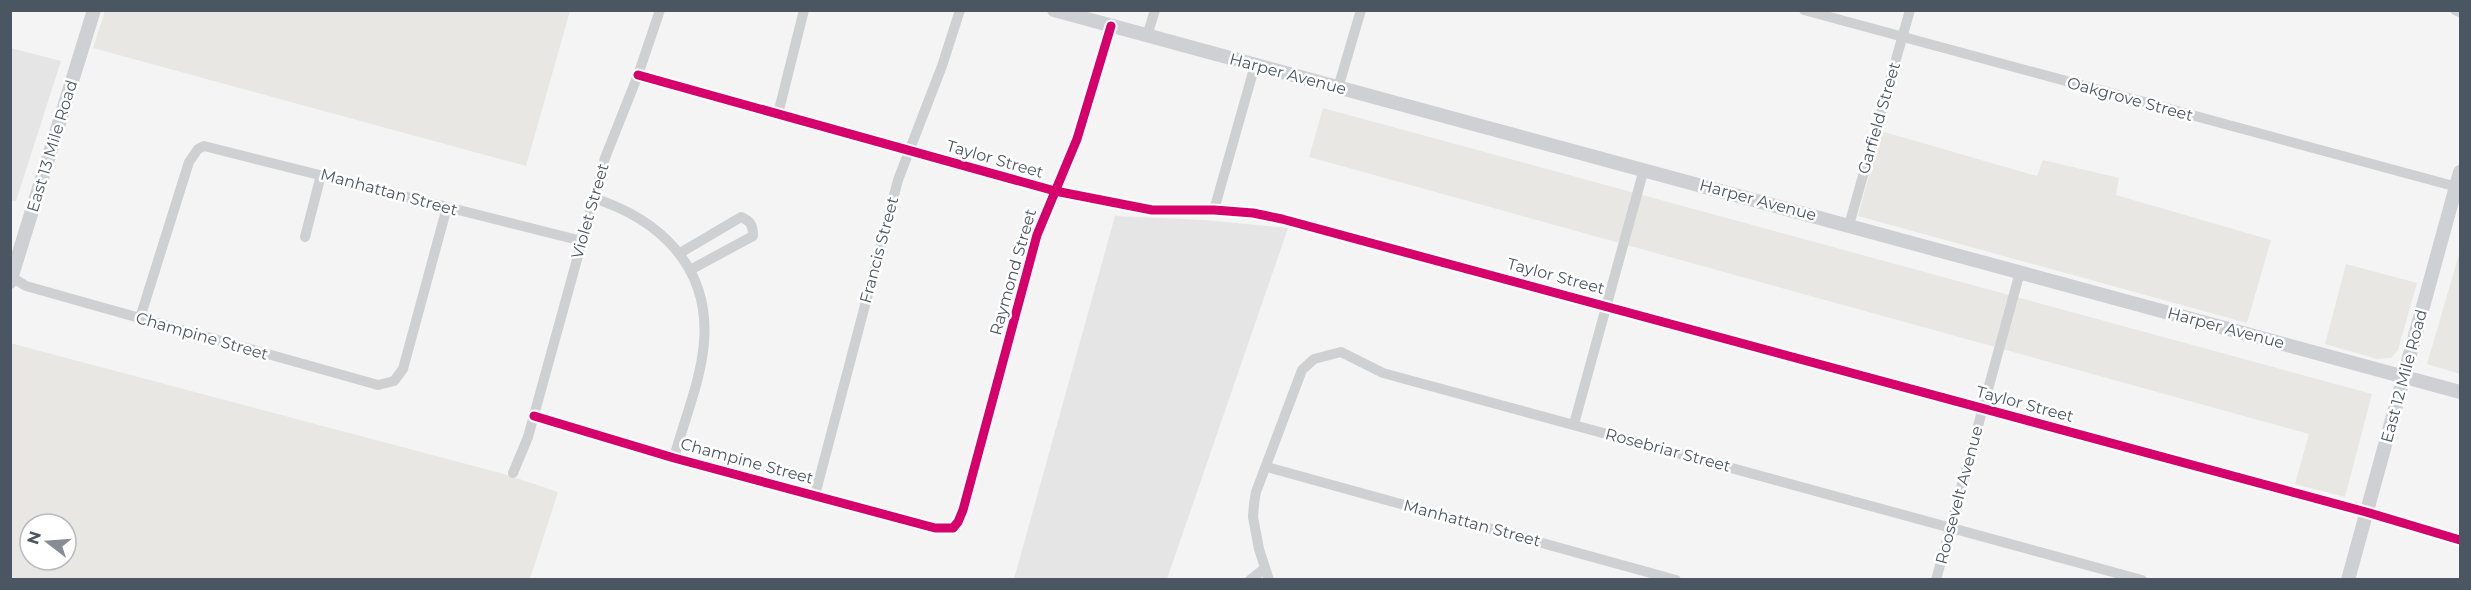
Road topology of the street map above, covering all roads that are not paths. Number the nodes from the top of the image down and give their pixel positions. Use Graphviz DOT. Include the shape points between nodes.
graph roads {
  1 [pos="660,10"];
  2 [pos="804,10"];
  3 [pos="960,10"];
  4 [pos="1054,10"];
  5 [pos="1155,10"];
  6 [pos="1361,10"];
  7 [pos="1804,10"];
  8 [pos="1910,10"];
  9 [pos="2456,10"];
  10 [pos="94,11"];
  11 [pos="2460,12"];
  12 [pos="1111,26"];
  13 [pos="1147,36"];
  14 [pos="1902,38"];
  15 [pos="1255,65"];
  16 [pos="638,75"];
  17 [pos="1338,88"];
  18 [pos="778,114"];
  19 [pos="908,150"];
  20 [pos="1644,170"];
  21 [pos="2460,172"];
  22 [pos="321,175"];
  23 [pos="2457,187"];
  24 [pos="1054,191"];
  25 [pos="593,198"];
  26 [pos="447,207"];
  27 [pos="1215,210"];
  28 [pos="1849,225"];
  29 [pos="305,237"];
  30 [pos="582,241"];
  31 [pos="680,253"];
  32 [pos="690,270"];
  33 [pos="2020,272"];
  34 [pos="11,278"];
  35 [pos="1606,305"];
  36 [pos="140,318"];
  37 [pos="2403,376"];
  38 [pos="2460,392"];
  39 [pos="1983,408"];
  40 [pos="534,416"];
  41 [pos="1574,424"];
  42 [pos="674,458"];
  43 [pos="1267,467"];
  44 [pos="513,472"];
  45 [pos="815,495"];
  46 [pos="2366,512"];
  47 [pos="1951,527"];
  48 [pos="953,528"];
  49 [pos="2460,540"];
  50 [pos="1267,574"];
  51 [pos="1250,579"];
  52 [pos="1676,579"];
  53 [pos="1936,579"];
  54 [pos="2142,579"];
  55 [pos="2348,579"];
  1 -- 16 [label="street, Violet Street"];
  2 -- 18 [label="street"];
  3 -- 19 [label="street, Francis Street"];
  4 -- 12 [label="main road, Harper Avenue"];
  5 -- 13 [label="street"];
  6 -- 17 [label="street"];
  7 -- 14 [label="street, Oakgrove Street"];
  8 -- 14 [label="street, Garfield Street"];
  9 -- 11 [label="street"];
  10 -- 34 [label="main road, East 13 Mile Road"];
  12 -- 13 [label="main road, Harper Avenue"];
  12 -- 24 [label="street, Raymond Street" via="1077,139"];
  13 -- 15 [label="main road, Harper Avenue"];
  14 -- 23 [label="street, Oakgrove Street"];
  14 -- 28 [label="street, Garfield Street"];
  15 -- 17 [label="main road, Harper Avenue"];
  15 -- 27 [label="street"];
  16 -- 18 [label="street, Taylor Street"];
  16 -- 25 [label="street, Violet Street"];
  17 -- 20 [label="main road, Harper Avenue"];
  18 -- 19 [label="street, Taylor Street"];
  19 -- 24 [label="street, Taylor Street"];
  19 -- 45 [label="street, Francis Street"];
  20 -- 28 [label="main road, Harper Avenue"];
  20 -- 35 [label="street"];
  21 -- 23 [label="main road, East 12 Mile Road"];
  22 -- 26 [label="street, Manhattan Street"];
  22 -- 29 [label="street"];
  22 -- 36 [label="street, Manhattan Street" via="212,147 198,149 189,162"];
  23 -- 37 [label="main road, East 12 Mile Road"];
  24 -- 27 [label="street, Taylor Street" via="1152,210"];
  24 -- 48 [label="street, Raymond Street" via="1037,234 963,510"];
  25 -- 30 [label="street, Violet Street"];
  25 -- 31 [label="street" via="640,218"];
  26 -- 30 [label="street, Manhattan Street"];
  26 -- 36 [label="street, Champine Street" via="403,369 387,384 373,385"];
  27 -- 35 [label="street, Taylor Street" via="1282,219"];
  28 -- 33 [label="main road, Harper Avenue"];
  30 -- 40 [label="street, Violet Street"];
  31 -- 32 [label="street"];
  31 -- 32 [label="street" via="741,217 753,228 753,236"];
  32 -- 42 [label="street" via="700,299 704,343"];
  33 -- 37 [label="main road, Harper Avenue"];
  33 -- 39 [label="street, Roosevelt Avenue"];
  34 -- 36 [label="street, Champine Street" via="26,286"];
  35 -- 39 [label="street, Taylor Street"];
  35 -- 41 [label="street"];
  37 -- 38 [label="main road, Harper Avenue"];
  37 -- 46 [label="main road, East 12 Mile Road"];
  39 -- 46 [label="street, Taylor Street"];
  39 -- 47 [label="street, Roosevelt Avenue"];
  40 -- 42 [label="street, Champine Street"];
  40 -- 44 [label="street, Violet Street"];
  41 -- 43 [label="street, Rosebriar Street" via="1383,373 1347,354 1332,353 1314,359 1302,370"];
  41 -- 47 [label="street, Rosebriar Street"];
  42 -- 45 [label="street, Champine Street"];
  43 -- 50 [label="street" via="1256,492 1253,517"];
  43 -- 52 [label="street, Manhattan Street"];
  45 -- 48 [label="street, Champine Street" via="935,528"];
  46 -- 49 [label="street, Taylor Street"];
  46 -- 55 [label="main road, East 12 Mile Road"];
  47 -- 53 [label="street, Roosevelt Avenue"];
  47 -- 54 [label="street, Rosebriar Street"];
  50 -- 51 [label="street"];
}
